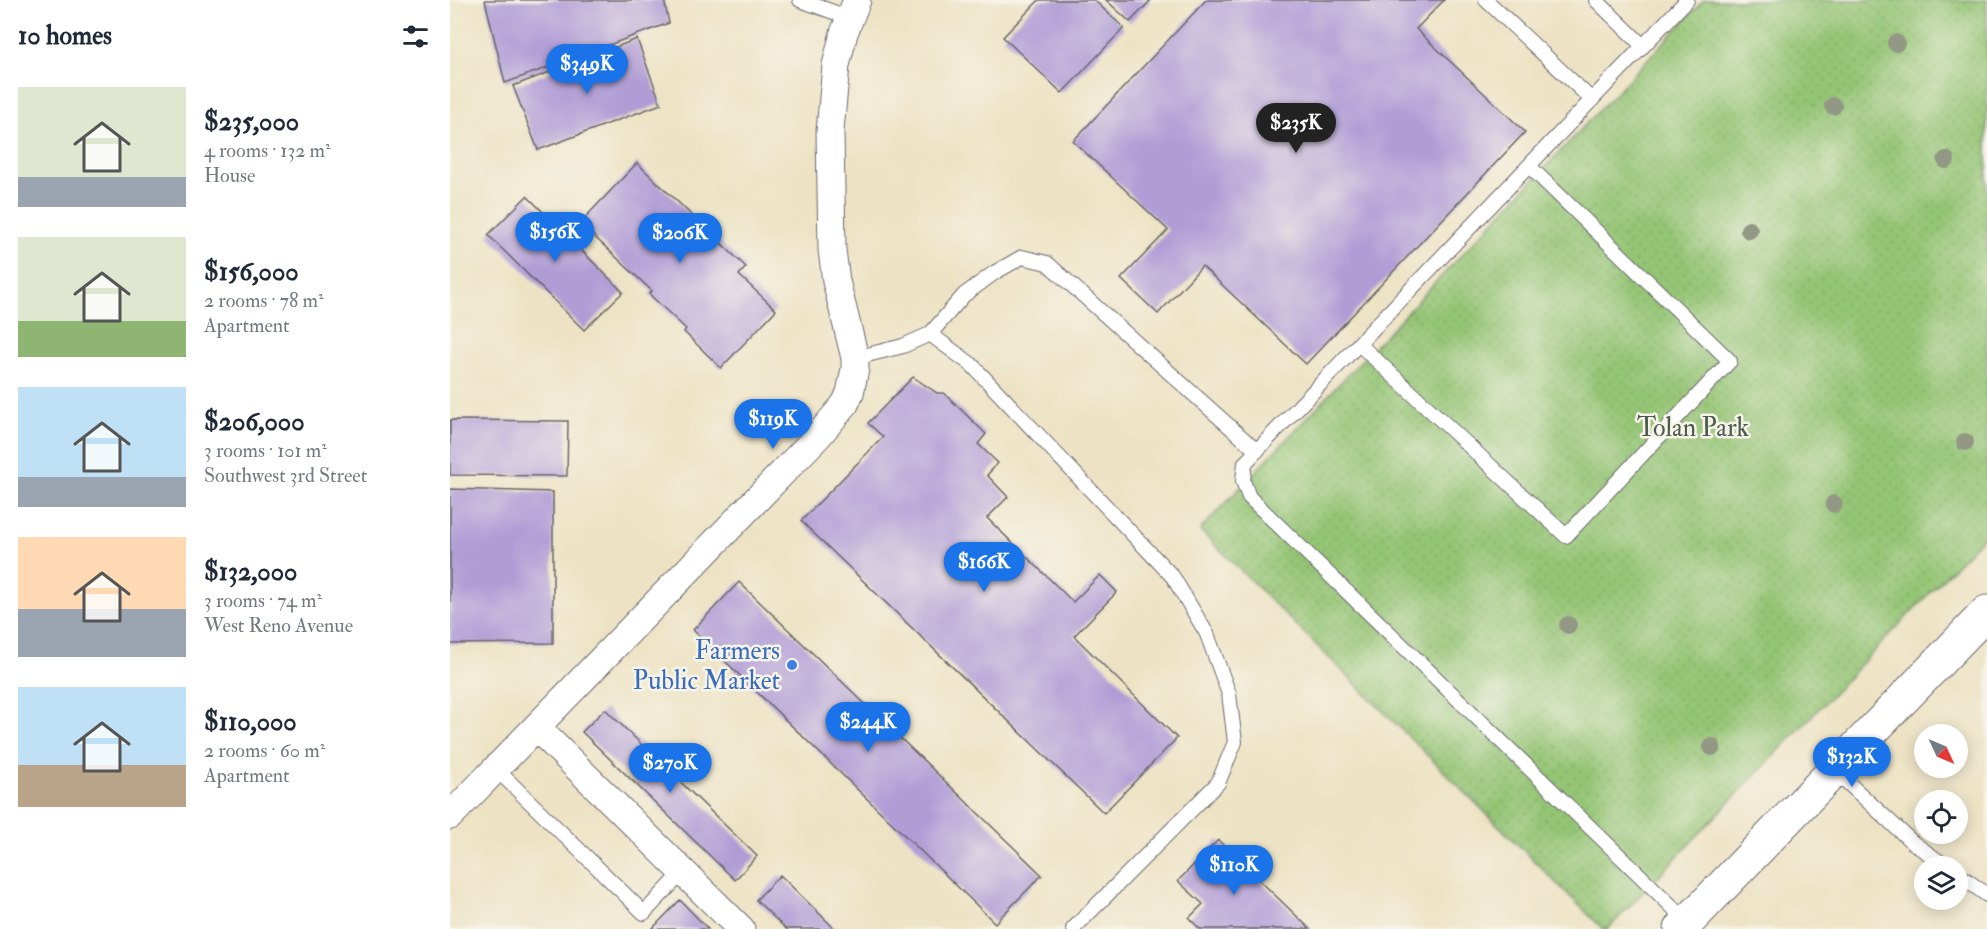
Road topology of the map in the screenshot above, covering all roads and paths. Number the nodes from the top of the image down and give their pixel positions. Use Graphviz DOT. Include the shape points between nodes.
graph roads {
  1 [pos="800,0"];
  2 [pos="1486,0"];
  3 [pos="1596,0"];
  4 [pos="1687,0"];
  5 [pos="854,9"];
  6 [pos="1643,46"];
  7 [pos="1592,100"];
  8 [pos="1528,166"];
  9 [pos="930,334"];
  10 [pos="1359,344"];
  11 [pos="855,358"];
  12 [pos="1257,451"];
  13 [pos="1987,612"];
  14 [pos="536,727"];
  15 [pos="496,769"];
  16 [pos="1834,770"];
  17 [pos="450,816"];
  18 [pos="1932,856"];
  19 [pos="683,872"];
  20 [pos="1968,881"];
  21 [pos="1987,895"];
  22 [pos="1684,925"];
  23 [pos="741,929"];
  24 [pos="1073,929"];
  1 -- 5 [label="lane"];
  2 -- 7 [label="lane"];
  3 -- 6 [label="lane"];
  4 -- 6 [label="lane"];
  5 -- 11 [label="street" via="836,65 832,99 830,221 836,281"];
  6 -- 7 [label="lane"];
  7 -- 8 [label="lane"];
  8 -- 10 [label="lane"];
  8 -- 10 [label="lane" via="1730,361 1566,536"];
  9 -- 11 [label="lane" via="903,346"];
  9 -- 12 [label="lane" via="964,295 1022,256 1047,263"];
  9 -- 24 [label="lane" via="972,365 1173,577 1207,634 1229,694 1235,742 1218,783"];
  10 -- 12 [label="lane"];
  11 -- 14 [label="street" via="850,393 833,420"];
  12 -- 22 [label="lane" via="1245,463 1243,481 1249,497"];
  13 -- 16 [label="main road"];
  14 -- 15 [label="street"];
  14 -- 19 [label="street"];
  15 -- 17 [label="street"];
  15 -- 19 [label="lane" via="644,913"];
  16 -- 18 [label="lane"];
  16 -- 22 [label="main road"];
  19 -- 23 [label="street"];
  20 -- 21 [label="lane"];
}
